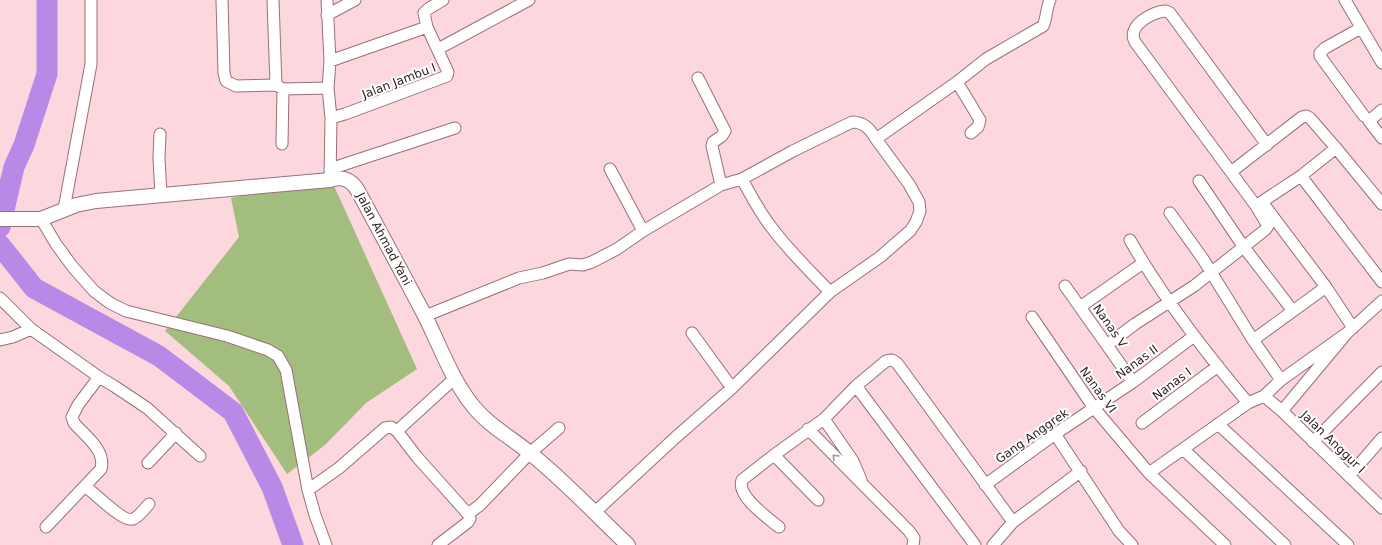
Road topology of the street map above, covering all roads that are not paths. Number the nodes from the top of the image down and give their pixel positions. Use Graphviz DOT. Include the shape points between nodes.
graph roads {
  1 [pos="91,0"];
  2 [pos="222,0"];
  3 [pos="273,0"];
  4 [pos="327,0"];
  5 [pos="355,0"];
  6 [pos="443,0"];
  7 [pos="529,0"];
  8 [pos="1050,0"];
  9 [pos="1345,0"];
  10 [pos="327,15"];
  11 [pos="427,27"];
  12 [pos="1361,28"];
  13 [pos="438,49"];
  14 [pos="330,61"];
  15 [pos="1382,63"];
  16 [pos="698,78"];
  17 [pos="957,82"];
  18 [pos="280,87"];
  19 [pos="328,88"];
  20 [pos="1382,110"];
  21 [pos="1364,116"];
  22 [pos="331,118"];
  23 [pos="455,128"];
  24 [pos="160,134"];
  25 [pos="971,134"];
  26 [pos="1382,138"];
  27 [pos="876,139"];
  28 [pos="282,144"];
  29 [pos="1267,145"];
  30 [pos="1336,148"];
  31 [pos="610,169"];
  32 [pos="1231,172"];
  33 [pos="330,175"];
  34 [pos="1301,176"];
  35 [pos="742,178"];
  36 [pos="1199,181"];
  37 [pos="721,185"];
  38 [pos="161,195"];
  39 [pos="1259,204"];
  40 [pos="1382,204"];
  41 [pos="64,209"];
  42 [pos="1170,212"];
  43 [pos="0,219"];
  44 [pos="38,219"];
  45 [pos="643,231"];
  46 [pos="1130,240"];
  47 [pos="1243,246"];
  48 [pos="1143,263"];
  49 [pos="1210,272"];
  50 [pos="1380,275"];
  51 [pos="1065,286"];
  52 [pos="1326,287"];
  53 [pos="830,292"];
  54 [pos="0,298"];
  55 [pos="1382,300"];
  56 [pos="1170,301"];
  57 [pos="1080,307"];
  58 [pos="1293,311"];
  59 [pos="425,316"];
  60 [pos="1032,317"];
  61 [pos="31,329"];
  62 [pos="1350,331"];
  63 [pos="692,333"];
  64 [pos="1194,336"];
  65 [pos="0,340"];
  66 [pos="1253,340"];
  67 [pos="1107,345"];
  68 [pos="1218,366"];
  69 [pos="1382,372"];
  70 [pos="98,378"];
  71 [pos="455,378"];
  72 [pos="1281,380"];
  73 [pos="1133,382"];
  74 [pos="856,386"];
  75 [pos="732,388"];
  76 [pos="1264,396"];
  77 [pos="1248,403"];
  78 [pos="1094,408"];
  79 [pos="1282,411"];
  80 [pos="824,419"];
  81 [pos="1142,423"];
  82 [pos="1218,424"];
  83 [pos="559,428"];
  84 [pos="808,429"];
  85 [pos="397,430"];
  86 [pos="176,433"];
  87 [pos="1055,434"];
  88 [pos="1382,438"];
  89 [pos="1313,442"];
  90 [pos="1183,449"];
  91 [pos="530,453"];
  92 [pos="774,455"];
  93 [pos="200,456"];
  94 [pos="148,463"];
  95 [pos="1081,471"];
  96 [pos="1149,473"];
  97 [pos="1349,476"];
  98 [pos="863,484"];
  99 [pos="985,485"];
  100 [pos="85,486"];
  101 [pos="308,490"];
  102 [pos="818,500"];
  103 [pos="149,504"];
  104 [pos="1382,508"];
  105 [pos="594,513"];
  106 [pos="468,514"];
  107 [pos="1013,522"];
  108 [pos="46,527"];
  109 [pos="778,527"];
  110 [pos="326,545"];
  111 [pos="438,545"];
  112 [pos="628,545"];
  113 [pos="913,545"];
  114 [pos="975,545"];
  115 [pos="993,545"];
  116 [pos="1132,545"];
  117 [pos="1225,545"];
  118 [pos="1285,545"];
  119 [pos="1348,545"];
  1 -- 41 [label="street" via="91,64"];
  2 -- 18 [label="street" via="226,81 236,86"];
  3 -- 18 [label="street"];
  4 -- 10 [label="street"];
  5 -- 10 [label="street"];
  6 -- 11 [label="street" via="424,13"];
  7 -- 13 [label="street"];
  8 -- 17 [label="street" via="1043,26 986,58"];
  9 -- 12 [label="street"];
  10 -- 14 [label="street"];
  11 -- 13 [label="street, Jalan Jambu I"];
  11 -- 14 [label="street"];
  12 -- 15 [label="street"];
  12 -- 21 [label="street" via="1322,50 1320,56"];
  13 -- 22 [label="street, Jalan Jambu I" via="448,72 446,76"];
  14 -- 19 [label="street"];
  16 -- 37 [label="street" via="725,131 712,146"];
  17 -- 25 [label="street" via="980,120 978,127"];
  17 -- 27 [label="street"];
  18 -- 19 [label="street"];
  18 -- 28 [label="street"];
  19 -- 22 [label="street"];
  20 -- 26 [label="street" via="1369,121"];
  22 -- 33 [label="street"];
  23 -- 33 [label="street"];
  24 -- 38 [label="street"];
  27 -- 35 [label="street" via="868,128 859,122 852,122"];
  27 -- 53 [label="street" via="909,184 919,202 920,211 910,231 893,247"];
  29 -- 30 [label="street" via="1304,116 1310,118"];
  29 -- 32 [label="street"];
  29 -- 32 [label="street" via="1170,12 1166,10 1155,13 1141,22 1132,36 1135,42"];
  30 -- 34 [label="street"];
  30 -- 40 [label="street"];
  31 -- 45 [label="street"];
  32 -- 39 [label="street"];
  33 -- 38 [label="street, Jalan Ahmad Yani"];
  33 -- 59 [label="street, Jalan Ahmad Yani" via="350,181 355,187"];
  34 -- 39 [label="street"];
  34 -- 50 [label="street"];
  35 -- 37 [label="street"];
  35 -- 53 [label="street" via="773,230"];
  36 -- 47 [label="street"];
  37 -- 45 [label="street"];
  38 -- 41 [label="street, Jalan Ahmad Yani" via="96,201"];
  39 -- 47 [label="street" via="1268,227"];
  39 -- 52 [label="street"];
  41 -- 44 [label="street, Jalan Ahmad Yani"];
  42 -- 49 [label="street"];
  43 -- 44 [label="street, Jalan Ahmad Yani"];
  44 -- 101 [label="street" via="72,266 110,303 126,310 227,336 278,356 286,370"];
  45 -- 59 [label="street" via="592,262 583,265 569,264 519,278"];
  46 -- 48 [label="street"];
  47 -- 49 [label="street"];
  47 -- 58 [label="street"];
  48 -- 56 [label="street"];
  48 -- 57 [label="street"];
  49 -- 56 [label="street"];
  49 -- 66 [label="street"];
  51 -- 57 [label="street, Nanas V"];
  52 -- 58 [label="street"];
  52 -- 62 [label="street"];
  53 -- 75 [label="street"];
  54 -- 61 [label="street"];
  55 -- 62 [label="street"];
  56 -- 64 [label="street"];
  56 -- 67 [label="street"];
  57 -- 67 [label="street, Nanas V"];
  58 -- 66 [label="street"];
  59 -- 71 [label="street, Jalan Ahmad Yani"];
  60 -- 78 [label="street, Nanas VI"];
  61 -- 65 [label="street"];
  61 -- 70 [label="street"];
  62 -- 72 [label="street"];
  62 -- 79 [label="street"];
  63 -- 75 [label="street"];
  64 -- 68 [label="street"];
  64 -- 73 [label="street, Nanas II"];
  66 -- 72 [label="street"];
  67 -- 73 [label="street, Nanas V"];
  68 -- 77 [label="street"];
  68 -- 81 [label="street, Nanas I"];
  69 -- 89 [label="street"];
  70 -- 86 [label="street" via="120,389 147,408"];
  70 -- 100 [label="street" via="72,417 95,446 102,461 100,472"];
  71 -- 85 [label="street"];
  71 -- 91 [label="street, Jalan Ahmad Yani" via="483,418"];
  72 -- 76 [label="street"];
  73 -- 78 [label="street, Nanas II"];
  74 -- 80 [label="street"];
  74 -- 99 [label="street" via="886,361 896,362"];
  74 -- 114 [label="street"];
  75 -- 105 [label="street"];
  76 -- 77 [label="street"];
  76 -- 79 [label="street, Jalan Anggur I"];
  77 -- 82 [label="street"];
  78 -- 87 [label="street, Gang Anggrek"];
  78 -- 96 [label="street, Nanas VI"];
  79 -- 89 [label="street, Jalan Anggur I"];
  80 -- 84 [label="street"];
  80 -- 98 [label="street" via="853,461"];
  82 -- 90 [label="street"];
  82 -- 119 [label="street"];
  83 -- 91 [label="street"];
  84 -- 92 [label="street"];
  98 -- 84 [label="street, one-way"];
  85 -- 101 [label="street" via="385,428 339,468"];
  85 -- 106 [label="street" via="417,457"];
  86 -- 93 [label="street"];
  86 -- 94 [label="street"];
  87 -- 95 [label="street"];
  87 -- 99 [label="street, Gang Anggrek"];
  88 -- 97 [label="street"];
  89 -- 97 [label="street, Jalan Anggur I"];
  90 -- 96 [label="street"];
  90 -- 118 [label="street"];
  91 -- 105 [label="street, Jalan Ahmad Yani"];
  91 -- 106 [label="street" via="480,505"];
  92 -- 102 [label="street"];
  92 -- 109 [label="street" via="744,478 741,489 751,504"];
  95 -- 107 [label="street"];
  95 -- 116 [label="street" via="1119,531"];
  96 -- 117 [label="street, Nanas VI"];
  97 -- 104 [label="street, Jalan Anggur I"];
  98 -- 113 [label="street" via="910,532 914,538"];
  99 -- 107 [label="street"];
  100 -- 103 [label="street" via="114,511 130,520"];
  100 -- 108 [label="street"];
  101 -- 110 [label="street"];
  105 -- 112 [label="street, Jalan Ahmad Yani"];
  106 -- 111 [label="street" via="468,522"];
  107 -- 115 [label="street"];
}
